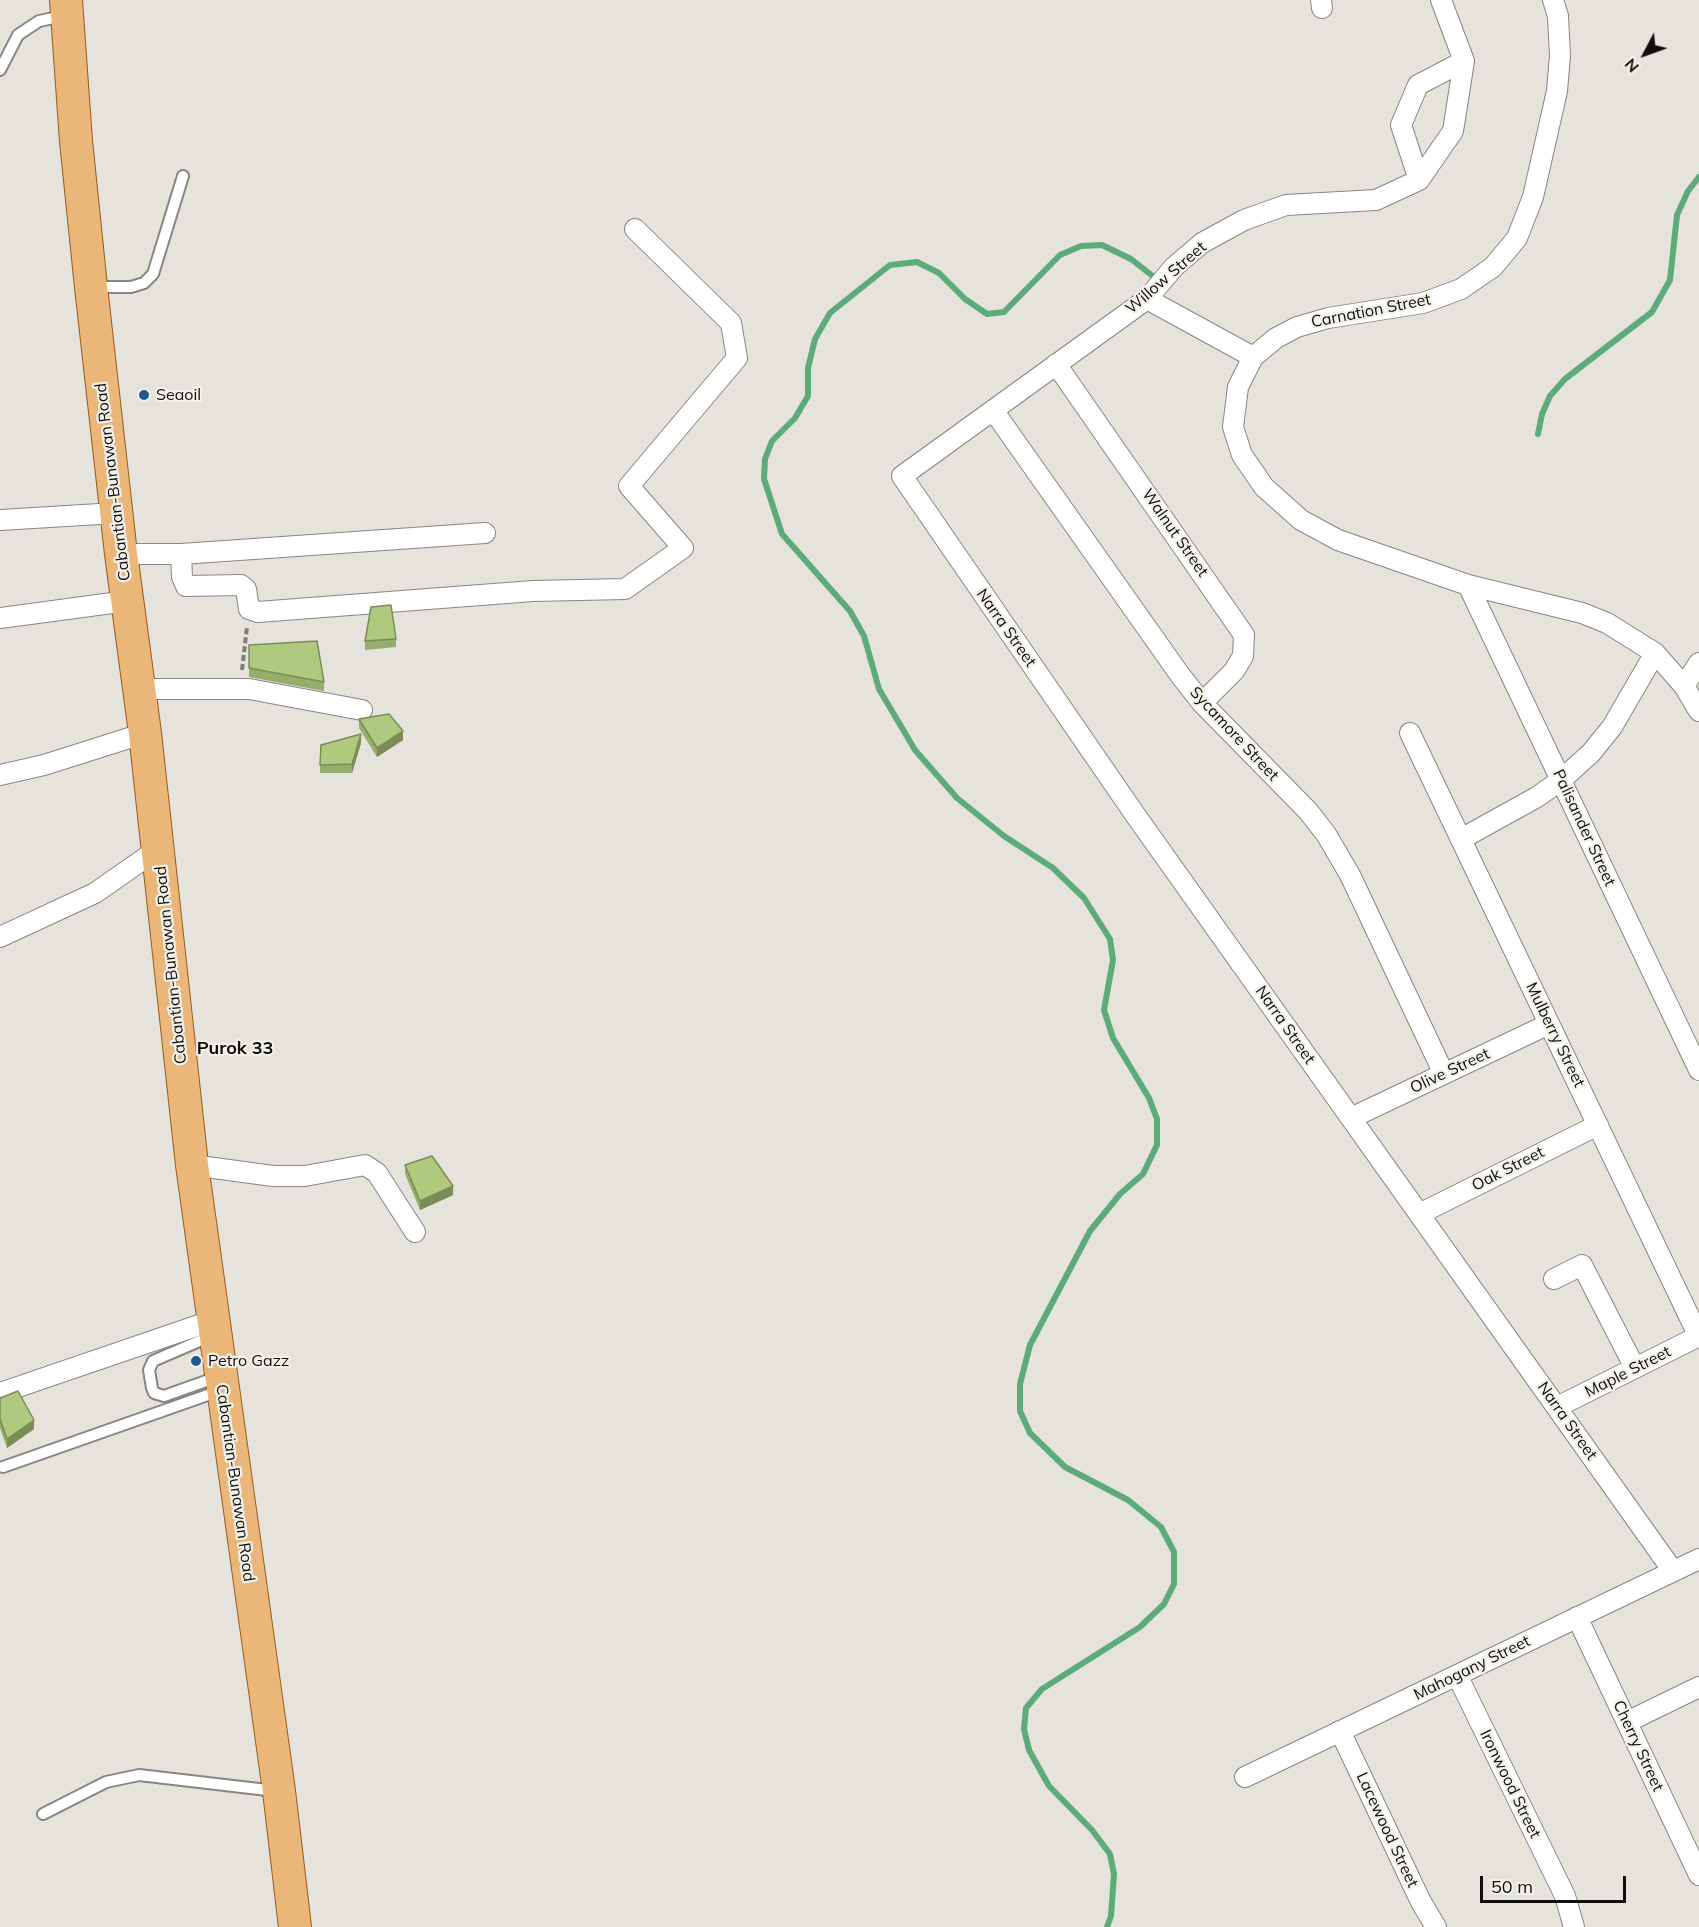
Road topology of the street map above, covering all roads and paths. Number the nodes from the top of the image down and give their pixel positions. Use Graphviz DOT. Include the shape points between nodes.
graph roads {
  1 [pos="1442,0"];
  2 [pos="1553,0"];
  3 [pos="66,8"];
  4 [pos="1464,61"];
  5 [pos="0,70"];
  6 [pos="183,176"];
  7 [pos="1419,180"];
  8 [pos="635,230"];
  9 [pos="91,287"];
  10 [pos="1146,299"];
  11 [pos="1253,357"];
  12 [pos="1056,364"];
  13 [pos="993,410"];
  14 [pos="902,477"];
  15 [pos="116,513"];
  16 [pos="0,520"];
  17 [pos="485,533"];
  18 [pos="121,554"];
  19 [pos="182,554"];
  20 [pos="1468,585"];
  21 [pos="127,601"];
  22 [pos="249,609"];
  23 [pos="0,618"];
  24 [pos="1655,652"];
  25 [pos="1699,663"];
  26 [pos="1684,686"];
  27 [pos="139,689"];
  28 [pos="240,689"];
  29 [pos="1202,703"];
  30 [pos="362,710"];
  31 [pos="1699,711"];
  32 [pos="145,733"];
  33 [pos="1410,734"];
  34 [pos="0,775"];
  35 [pos="1561,780"];
  36 [pos="1461,839"];
  37 [pos="158,849"];
  38 [pos="0,937"];
  39 [pos="1549,1024"];
  40 [pos="1699,1070"];
  41 [pos="1444,1074"];
  42 [pos="1351,1118"];
  43 [pos="1598,1125"];
  44 [pos="192,1165"];
  45 [pos="1419,1214"];
  46 [pos="415,1232"];
  47 [pos="1554,1279"];
  48 [pos="212,1328"];
  49 [pos="1699,1336"];
  50 [pos="1635,1368"];
  51 [pos="221,1383"];
  52 [pos="0,1394"];
  53 [pos="1557,1407"];
  54 [pos="3,1467"];
  55 [pos="1699,1558"];
  56 [pos="1673,1571"];
  57 [pos="1577,1617"];
  58 [pos="1457,1675"];
  59 [pos="1699,1687"];
  60 [pos="1627,1722"];
  61 [pos="1340,1731"];
  62 [pos="1245,1777"];
  63 [pos="279,1791"];
  64 [pos="43,1814"];
  65 [pos="1699,1875"];
  66 [pos="295,1927"];
  67 [pos="1436,1927"];
  68 [pos="1574,1927"];
  1 -- 4 [label="street, Willow Street"];
  2 -- 11 [label="street, Carnation Street" via="1560,56 1557,91 1533,196 1517,238 1492,267 1461,289 1423,303 1328,318 1297,327"];
  3 -- 5 [label="lane" via="18,35"];
  3 -- 9 [label="main road, Cabantian-Bunawan Road"];
  4 -- 7 [label="street, Willow Street" via="1453,131"];
  4 -- 7 [label="street" via="1418,85 1401,125"];
  6 -- 9 [label="lane" via="153,274 144,283 131,287"];
  7 -- 10 [label="street, Willow Street" via="1376,201 1286,205 1244,220 1202,243"];
  8 -- 22 [label="street" via="731,323 737,358 629,486 683,548 625,589 533,591 258,612"];
  9 -- 15 [label="main road, Cabantian-Bunawan Road"];
  10 -- 11 [label="street"];
  10 -- 12 [label="street, Willow Street"];
  11 -- 20 [label="street, Carnation Street" via="1238,387 1233,427 1242,455 1264,487 1301,520 1338,540"];
  12 -- 13 [label="street, Willow Street"];
  12 -- 29 [label="street, Walnut Street" via="1244,635 1243,656 1234,671"];
  13 -- 14 [label="street, Willow Street"];
  13 -- 29 [label="street, Sycamore Street"];
  14 -- 42 [label="street, Narra Street"];
  15 -- 16 [label="street"];
  15 -- 18 [label="main road, Cabantian-Bunawan Road"];
  17 -- 19 [label="street"];
  18 -- 19 [label="street"];
  18 -- 21 [label="main road, Cabantian-Bunawan Road"];
  19 -- 22 [label="street" via="186,586 241,585 246,589"];
  20 -- 24 [label="street, Carnation Street" via="1582,613"];
  20 -- 35 [label="street, Palisander Street"];
  21 -- 23 [label="street"];
  21 -- 27 [label="main road, Cabantian-Bunawan Road"];
  22 -- 28 [label="path"];
  24 -- 26 [label="street, Carnation Street"];
  24 -- 35 [label="street" via="1612,727"];
  25 -- 26 [label="street"];
  26 -- 31 [label="street, Carnation Street"];
  27 -- 28 [label="street"];
  27 -- 32 [label="main road, Cabantian-Bunawan Road"];
  28 -- 30 [label="street"];
  29 -- 41 [label="street, Sycamore Street" via="1326,834 1350,875"];
  32 -- 34 [label="street"];
  32 -- 37 [label="main road, Cabantian-Bunawan Road"];
  33 -- 36 [label="street, Mulberry Street"];
  35 -- 36 [label="street"];
  35 -- 40 [label="street, Palisander Street"];
  36 -- 39 [label="street, Mulberry Street"];
  37 -- 38 [label="street" via="95,893"];
  37 -- 44 [label="main road, Cabantian-Bunawan Road"];
  39 -- 41 [label="street, Olive Street"];
  39 -- 43 [label="street, Mulberry Street"];
  41 -- 42 [label="street, Olive Street"];
  42 -- 45 [label="street, Narra Street"];
  43 -- 45 [label="street, Oak Street"];
  43 -- 49 [label="street, Mulberry Street"];
  44 -- 46 [label="street" via="273,1176 304,1176 365,1165 377,1173"];
  44 -- 48 [label="main road, Cabantian-Bunawan Road"];
  45 -- 53 [label="street, Narra Street"];
  47 -- 50 [label="street" via="1582,1265"];
  48 -- 51 [label="main road, Cabantian-Bunawan Road"];
  48 -- 51 [label="lane" via="157,1358 149,1364 149,1370 152,1388 159,1395"];
  48 -- 52 [label="street"];
  49 -- 50 [label="street, Maple Street"];
  50 -- 53 [label="street, Maple Street"];
  51 -- 54 [label="lane"];
  51 -- 63 [label="main road, Cabantian-Bunawan Road"];
  53 -- 56 [label="street, Narra Street"];
  55 -- 56 [label="street, Mahogany Street"];
  56 -- 57 [label="street, Mahogany Street"];
  57 -- 58 [label="street, Mahogany Street"];
  57 -- 60 [label="street, Cherry Street"];
  58 -- 61 [label="street, Mahogany Street"];
  58 -- 68 [label="street, Ironwood Street" via="1565,1896"];
  59 -- 60 [label="street"];
  60 -- 65 [label="street, Cherry Street"];
  61 -- 62 [label="street, Mahogany Street"];
  61 -- 67 [label="street, Lacewood Street"];
  63 -- 64 [label="lane" via="139,1775 106,1782"];
  63 -- 66 [label="main road, Cabantian-Bunawan Road"];
}
